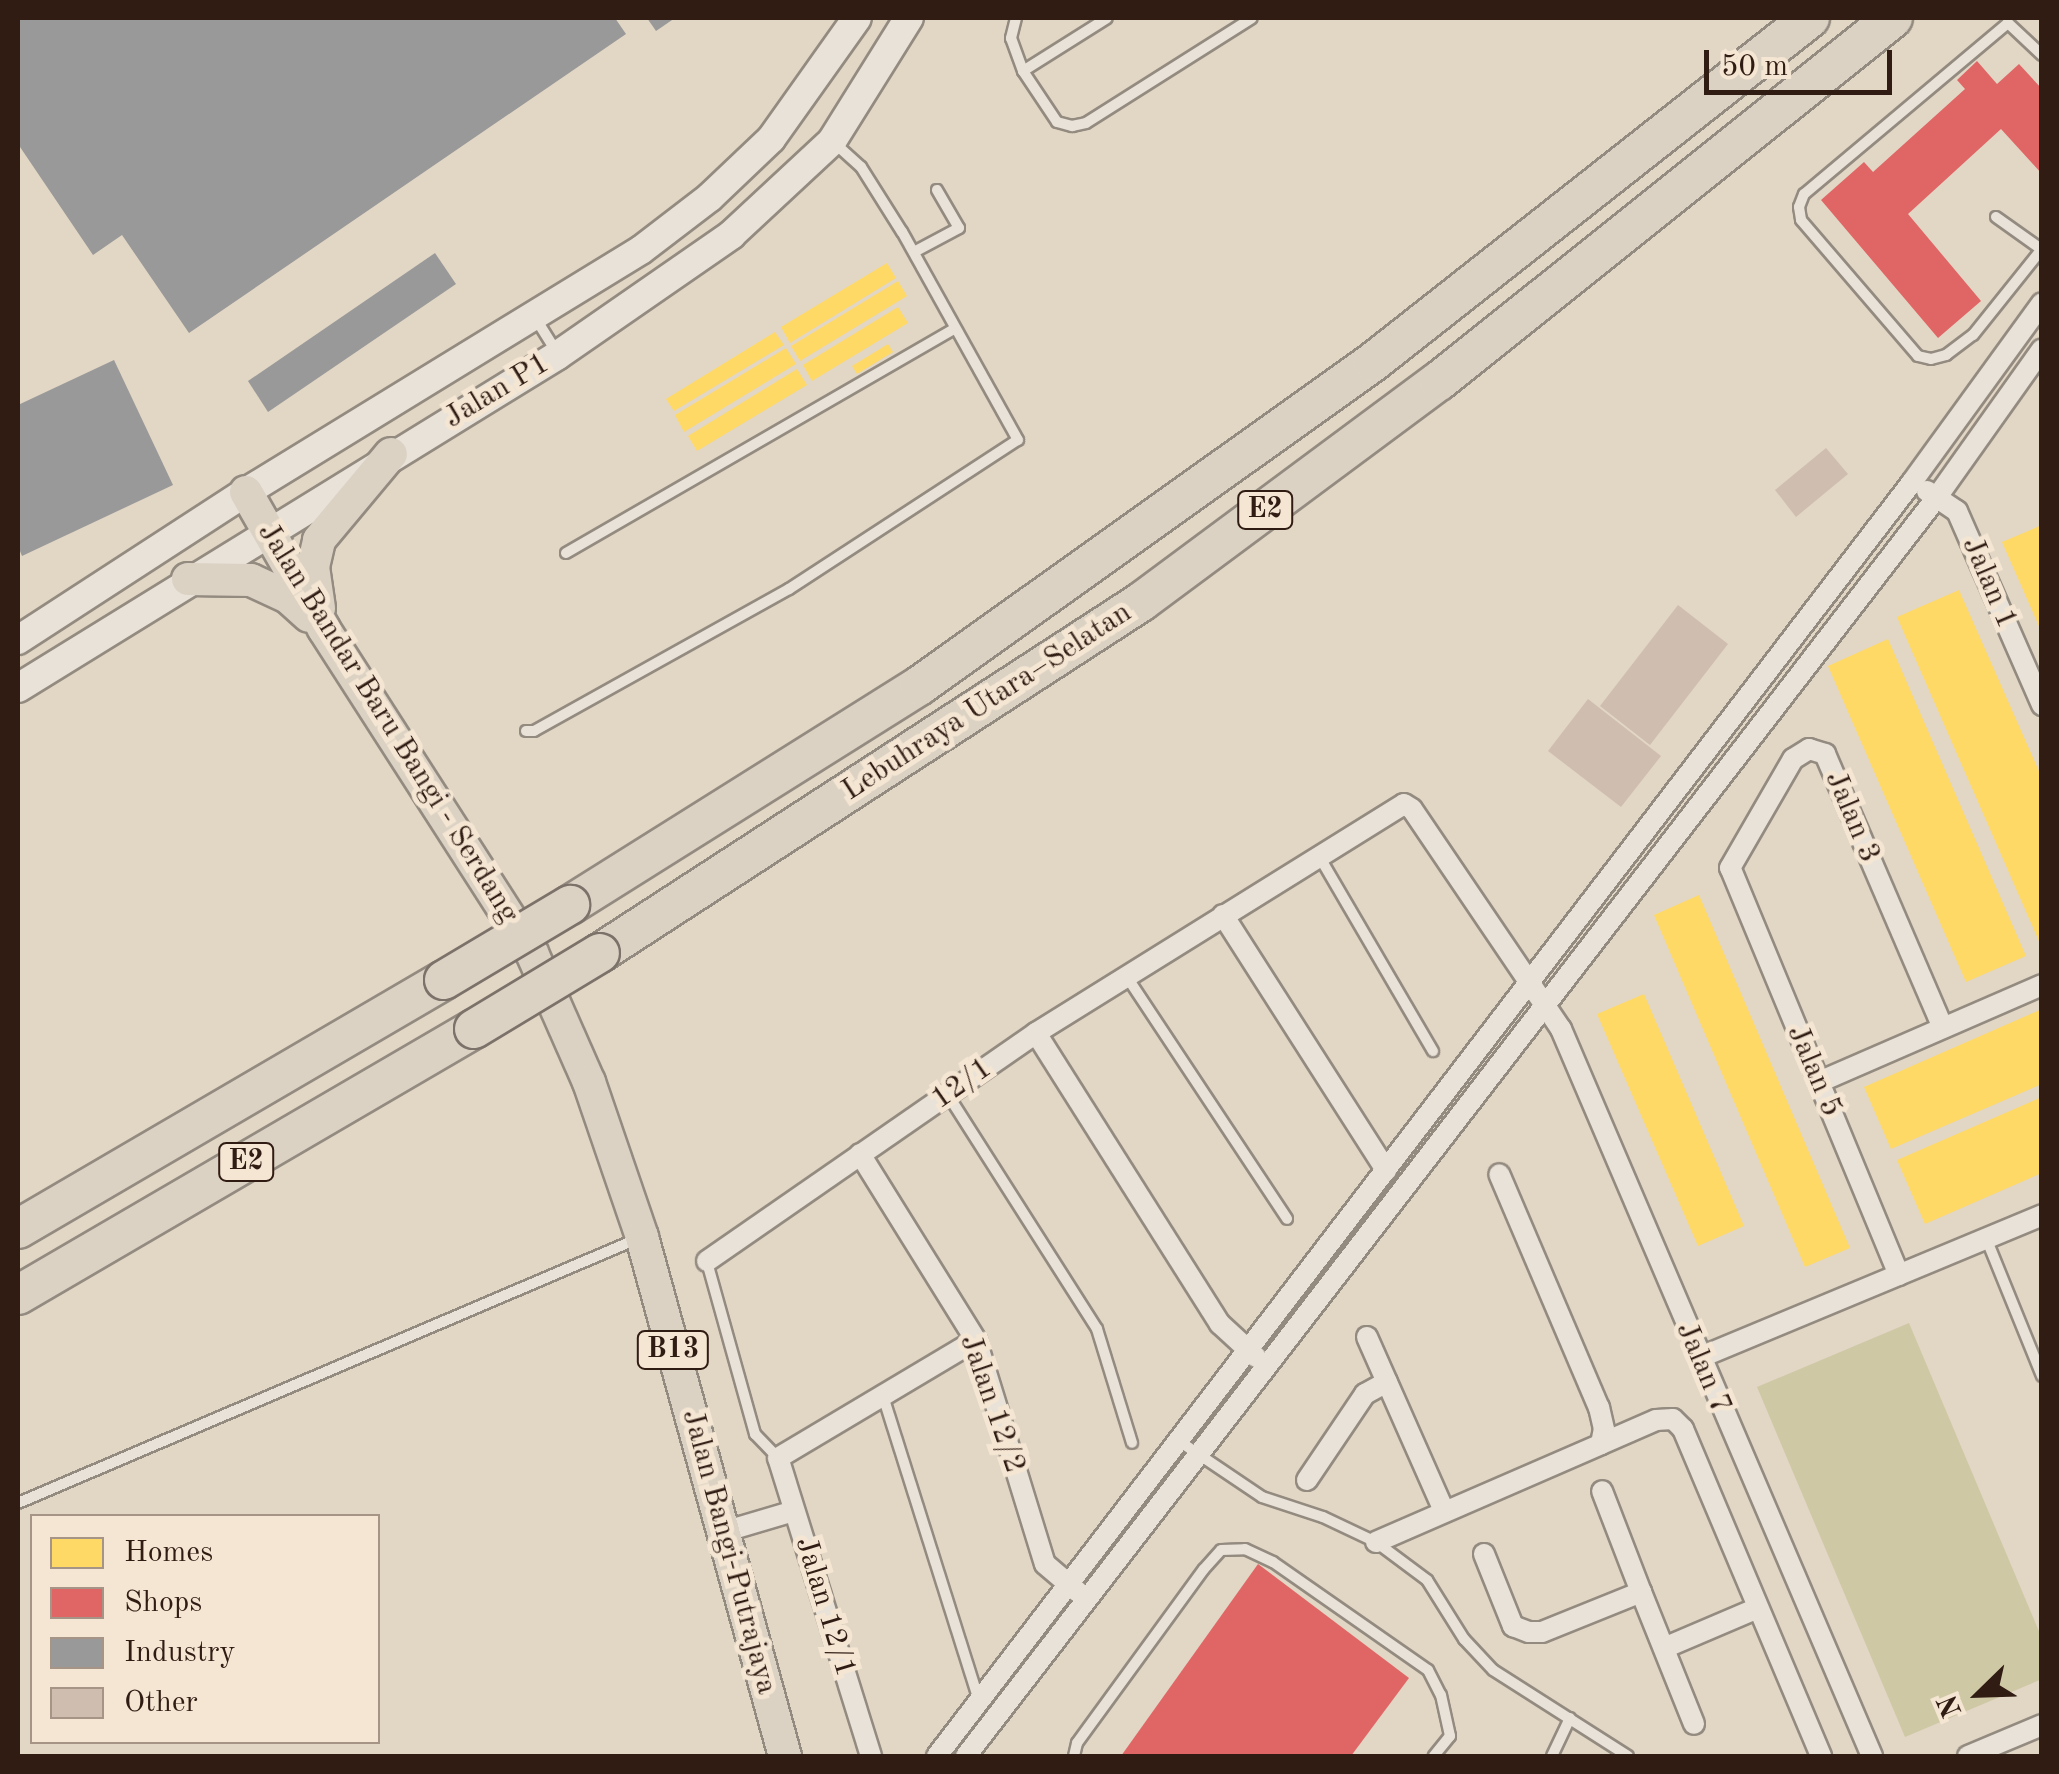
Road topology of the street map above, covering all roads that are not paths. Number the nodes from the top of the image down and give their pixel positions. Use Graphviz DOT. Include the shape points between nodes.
graph roads {
  1 [pos="857,18"];
  2 [pos="910,18"];
  3 [pos="1016,18"];
  4 [pos="1108,18"];
  5 [pos="1252,18"];
  6 [pos="1810,18"];
  7 [pos="1893,18"];
  8 [pos="2011,20"];
  9 [pos="2042,55"];
  10 [pos="1023,71"];
  11 [pos="832,141"];
  12 [pos="937,190"];
  13 [pos="1996,218"];
  14 [pos="2041,249"];
  15 [pos="914,252"];
  16 [pos="2037,269"];
  17 [pos="2042,303"];
  18 [pos="535,318"];
  19 [pos="956,328"];
  20 [pos="2042,349"];
  21 [pos="558,355"];
  22 [pos="391,454"];
  23 [pos="1912,482"];
  24 [pos="246,492"];
  25 [pos="1936,497"];
  26 [pos="268,530"];
  27 [pos="566,553"];
  28 [pos="188,580"];
  29 [pos="324,630"];
  30 [pos="18,640"];
  31 [pos="18,688"];
  32 [pos="2042,705"];
  33 [pos="526,731"];
  34 [pos="1319,856"];
  35 [pos="1730,868"];
  36 [pos="1224,916"];
  37 [pos="532,953"];
  38 [pos="1127,976"];
  39 [pos="1527,984"];
  40 [pos="2042,985"];
  41 [pos="1545,1007"];
  42 [pos="1943,1028"];
  43 [pos="1036,1033"];
  44 [pos="1434,1050"];
  45 [pos="1819,1082"];
  46 [pos="947,1094"];
  47 [pos="860,1154"];
  48 [pos="1386,1170"];
  49 [pos="1499,1174"];
  50 [pos="2042,1215"];
  51 [pos="1287,1219"];
  52 [pos="18,1228"];
  53 [pos="642,1237"];
  54 [pos="1986,1238"];
  55 [pos="707,1261"];
  56 [pos="1898,1274"];
  57 [pos="18,1295"];
  58 [pos="1367,1338"];
  59 [pos="976,1340"];
  60 [pos="1248,1350"];
  61 [pos="1699,1358"];
  62 [pos="1267,1366"];
  63 [pos="2042,1376"];
  64 [pos="1387,1382"];
  65 [pos="884,1396"];
  66 [pos="1179,1440"];
  67 [pos="1132,1443"];
  68 [pos="1601,1444"];
  69 [pos="1199,1454"];
  70 [pos="778,1458"];
  71 [pos="1307,1480"];
  72 [pos="1602,1491"];
  73 [pos="18,1503"];
  74 [pos="794,1511"];
  75 [pos="1444,1511"];
  76 [pos="723,1532"];
  77 [pos="1376,1542"];
  78 [pos="1484,1554"];
  79 [pos="1068,1585"];
  80 [pos="1642,1592"];
  81 [pos="1087,1600"];
  82 [pos="1758,1608"];
  83 [pos="1664,1648"];
  84 [pos="980,1701"];
  85 [pos="1570,1718"];
  86 [pos="1694,1724"];
  87 [pos="2042,1725"];
  88 [pos="785,1756"];
  89 [pos="872,1756"];
  90 [pos="937,1756"];
  91 [pos="966,1756"];
  92 [pos="1074,1756"];
  93 [pos="1434,1756"];
  94 [pos="1552,1756"];
  95 [pos="1628,1756"];
  96 [pos="1821,1756"];
  97 [pos="1872,1756"];
  98 [pos="1968,1756"];
  1 -- 18 [label="main road, Jalan P1" via="772,139 710,198"];
  2 -- 11 [label="main road, Jalan P1"];
  3 -- 10 [label="lane" via="1011,38"];
  4 -- 10 [label="lane"];
  5 -- 10 [label="lane" via="1086,123 1057,122"];
  6 -- 52 [label="highway, Lebuhraya Utara–Selatan / E2, bridge" via="1373,362 919,686 570,905"];
  7 -- 57 [label="highway, Lebuhraya Utara–Selatan / E2, bridge" via="1439,381 1141,602 600,954"];
  8 -- 9 [label="lane"];
  8 -- 16 [label="lane" via="1804,194 1798,208 1801,220 1918,356 1946,354 1973,335"];
  11 -- 15 [label="lane" via="862,167"];
  11 -- 21 [label="main road, Jalan P1" via="731,234"];
  12 -- 15 [label="lane" via="959,228"];
  13 -- 14 [label="lane"];
  14 -- 16 [label="lane"];
  15 -- 19 [label="lane"];
  17 -- 23 [label="street"];
  18 -- 21 [label="lane"];
  18 -- 24 [label="main road, Jalan P1"];
  19 -- 27 [label="lane"];
  19 -- 33 [label="lane" via="1018,440 789,589"];
  20 -- 25 [label="street"];
  21 -- 22 [label="main road, Jalan P1"];
  22 -- 26 [label="main road, Jalan P1"];
  22 -- 29 [label="main road" via="319,540 313,567"];
  23 -- 25 [label="street, Jalan 1"];
  23 -- 39 [label="street"];
  24 -- 26 [label="main road, Jalan Bandar Baru Bangi - Serdang / B13"];
  24 -- 30 [label="main road, Jalan P1"];
  25 -- 32 [label="street, Jalan 1" via="1957,511"];
  25 -- 41 [label="street"];
  26 -- 28 [label="main road, Jalan P1"];
  26 -- 29 [label="main road, Jalan Bandar Baru Bangi - Serdang / B13"];
  28 -- 29 [label="main road" via="251,580 288,597"];
  28 -- 31 [label="main road, Jalan P1"];
  29 -- 37 [label="main road, Jalan Bandar Baru Bangi - Serdang / B13"];
  34 -- 36 [label="street, 12/1"];
  34 -- 39 [label="street, Jalan 7" via="1404,804"];
  34 -- 44 [label="lane"];
  35 -- 42 [label="street, Jalan 3" via="1793,759 1809,750 1825,754"];
  35 -- 45 [label="street, Jalan 5"];
  36 -- 38 [label="street, 12/1"];
  36 -- 48 [label="street"];
  37 -- 53 [label="main road, Jalan Bangi-Putrajaya / B13" via="589,1082"];
  38 -- 43 [label="street, 12/1"];
  38 -- 51 [label="lane"];
  39 -- 41 [label="street, Jalan 7"];
  39 -- 48 [label="street"];
  40 -- 42 [label="street"];
  41 -- 61 [label="street, Jalan 7" via="1561,1029"];
  41 -- 62 [label="street"];
  42 -- 45 [label="street"];
  43 -- 46 [label="street, 12/1"];
  43 -- 60 [label="street" via="1220,1324"];
  45 -- 56 [label="street, Jalan 5"];
  46 -- 47 [label="street, 12/1"];
  46 -- 67 [label="lane" via="1097,1328"];
  47 -- 55 [label="street, 12/1"];
  47 -- 59 [label="street, Jalan 12/2"];
  48 -- 60 [label="street"];
  49 -- 68 [label="street" via="1599,1408"];
  50 -- 54 [label="street"];
  53 -- 73 [label="lane"];
  53 -- 76 [label="main road, Jalan Bangi-Putrajaya / B13"];
  54 -- 56 [label="street"];
  54 -- 63 [label="lane"];
  55 -- 70 [label="lane" via="755,1434"];
  56 -- 61 [label="street"];
  58 -- 64 [label="street"];
  59 -- 65 [label="street"];
  59 -- 79 [label="street, Jalan 12/2" via="1045,1564"];
  60 -- 62 [label="street"];
  60 -- 66 [label="street"];
  61 -- 97 [label="street, Jalan 7"];
  62 -- 69 [label="street"];
  64 -- 71 [label="street" via="1365,1394"];
  64 -- 75 [label="street"];
  65 -- 70 [label="street"];
  65 -- 84 [label="lane"];
  66 -- 69 [label="lane"];
  66 -- 79 [label="street"];
  68 -- 75 [label="street"];
  68 -- 82 [label="street" via="1656,1420 1673,1419 1684,1430"];
  69 -- 77 [label="lane" via="1262,1497"];
  69 -- 81 [label="street"];
  70 -- 74 [label="street, Jalan 12/1"];
  72 -- 80 [label="street"];
  74 -- 76 [label="street"];
  74 -- 89 [label="street, Jalan 12/1"];
  75 -- 77 [label="street"];
  76 -- 88 [label="main road, Jalan Bangi-Putrajaya / B13"];
  77 -- 85 [label="lane" via="1426,1580 1464,1639 1494,1670"];
  78 -- 80 [label="street" via="1513,1626 1529,1632"];
  79 -- 81 [label="street, Jalan 12/2"];
  79 -- 84 [label="street"];
  80 -- 83 [label="street"];
  81 -- 91 [label="street"];
  82 -- 83 [label="street"];
  82 -- 96 [label="street"];
  83 -- 86 [label="street"];
  84 -- 90 [label="street"];
  85 -- 94 [label="lane"];
  85 -- 95 [label="lane"];
  87 -- 98 [label="street"];
  92 -- 93 [label="lane" via="1204,1569 1221,1550 1246,1549 1428,1670 1450,1736"];
}
